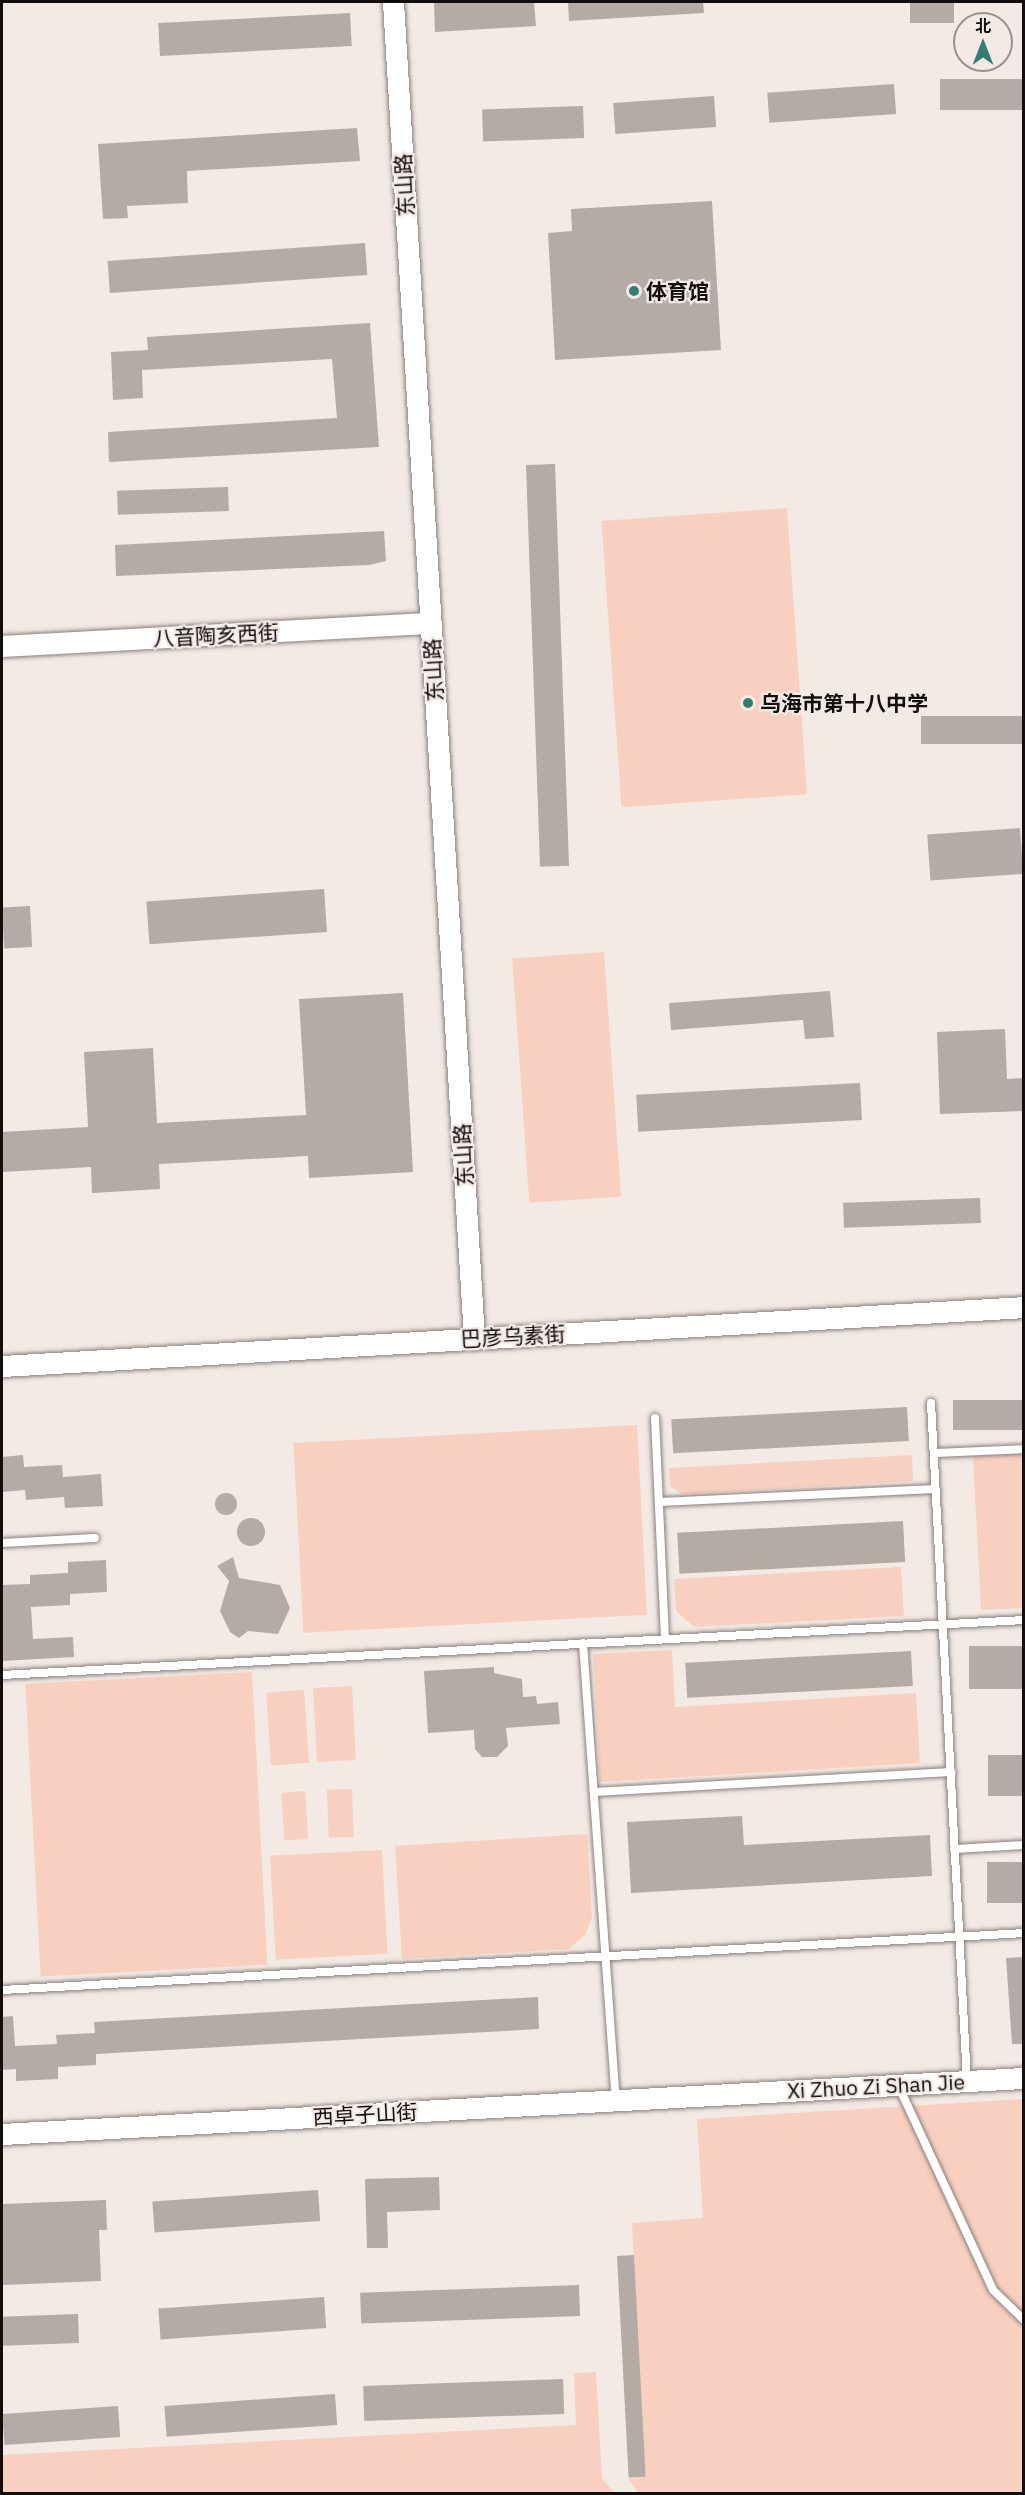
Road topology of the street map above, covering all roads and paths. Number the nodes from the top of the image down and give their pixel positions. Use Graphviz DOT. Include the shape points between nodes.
graph roads {
  1 [pos="393,2"];
  2 [pos="430,623"];
  3 [pos="2,646"];
  4 [pos="1023,1307"];
  5 [pos="1023,1319"];
  6 [pos="474,1339"];
  7 [pos="2,1366"];
  8 [pos="2,1377"];
  9 [pos="932,1403"];
  10 [pos="655,1418"];
  11 [pos="1023,1449"];
  12 [pos="934,1453"];
  13 [pos="936,1488"];
  14 [pos="659,1502"];
  15 [pos="95,1538"];
  16 [pos="2,1543"];
  17 [pos="1023,1620"];
  18 [pos="943,1624"];
  19 [pos="665,1639"];
  20 [pos="584,1643"];
  21 [pos="2,1675"];
  22 [pos="951,1772"];
  23 [pos="594,1792"];
  24 [pos="1023,1845"];
  25 [pos="954,1849"];
  26 [pos="1023,1934"];
  27 [pos="959,1937"];
  28 [pos="606,1957"];
  29 [pos="2,1990"];
  30 [pos="1023,2078"];
  31 [pos="967,2081"];
  32 [pos="898,2085"];
  33 [pos="728,2095"];
  34 [pos="616,2101"];
  35 [pos="2,2134"];
  36 [pos="1023,2320"];
  1 -- 2 [label="street, 东山路"];
  2 -- 3 [label="street, 八音陶亥西街"];
  2 -- 6 [label="street, 东山路"];
  4 -- 6 [label="street, 巴彦乌素街"];
  5 -- 8 [label="street, 巴彦乌素街"];
  6 -- 7 [label="street, 巴彦乌素街"];
  9 -- 12 [label="lane"];
  10 -- 14 [label="lane"];
  11 -- 12 [label="lane"];
  12 -- 13 [label="lane"];
  13 -- 14 [label="lane"];
  13 -- 18 [label="lane"];
  14 -- 19 [label="lane"];
  15 -- 16 [label="lane"];
  17 -- 18 [label="lane"];
  18 -- 19 [label="lane"];
  18 -- 22 [label="lane"];
  19 -- 20 [label="lane"];
  20 -- 21 [label="lane"];
  20 -- 23 [label="lane"];
  22 -- 23 [label="lane"];
  22 -- 25 [label="lane"];
  23 -- 28 [label="lane"];
  24 -- 25 [label="lane"];
  25 -- 27 [label="lane"];
  26 -- 27 [label="lane"];
  27 -- 28 [label="lane"];
  27 -- 31 [label="lane"];
  28 -- 29 [label="lane"];
  28 -- 34 [label="lane"];
  30 -- 31 [label="street, Xi Zhuo Zi Shan Jie"];
  31 -- 32 [label="street, Xi Zhuo Zi Shan Jie"];
  32 -- 33 [label="street, Xi Zhuo Zi Shan Jie"];
  32 -- 36 [label="lane" via="993,2290"];
  33 -- 34 [label="street, 西卓子山街"];
  34 -- 35 [label="street, 西卓子山街"];
}
